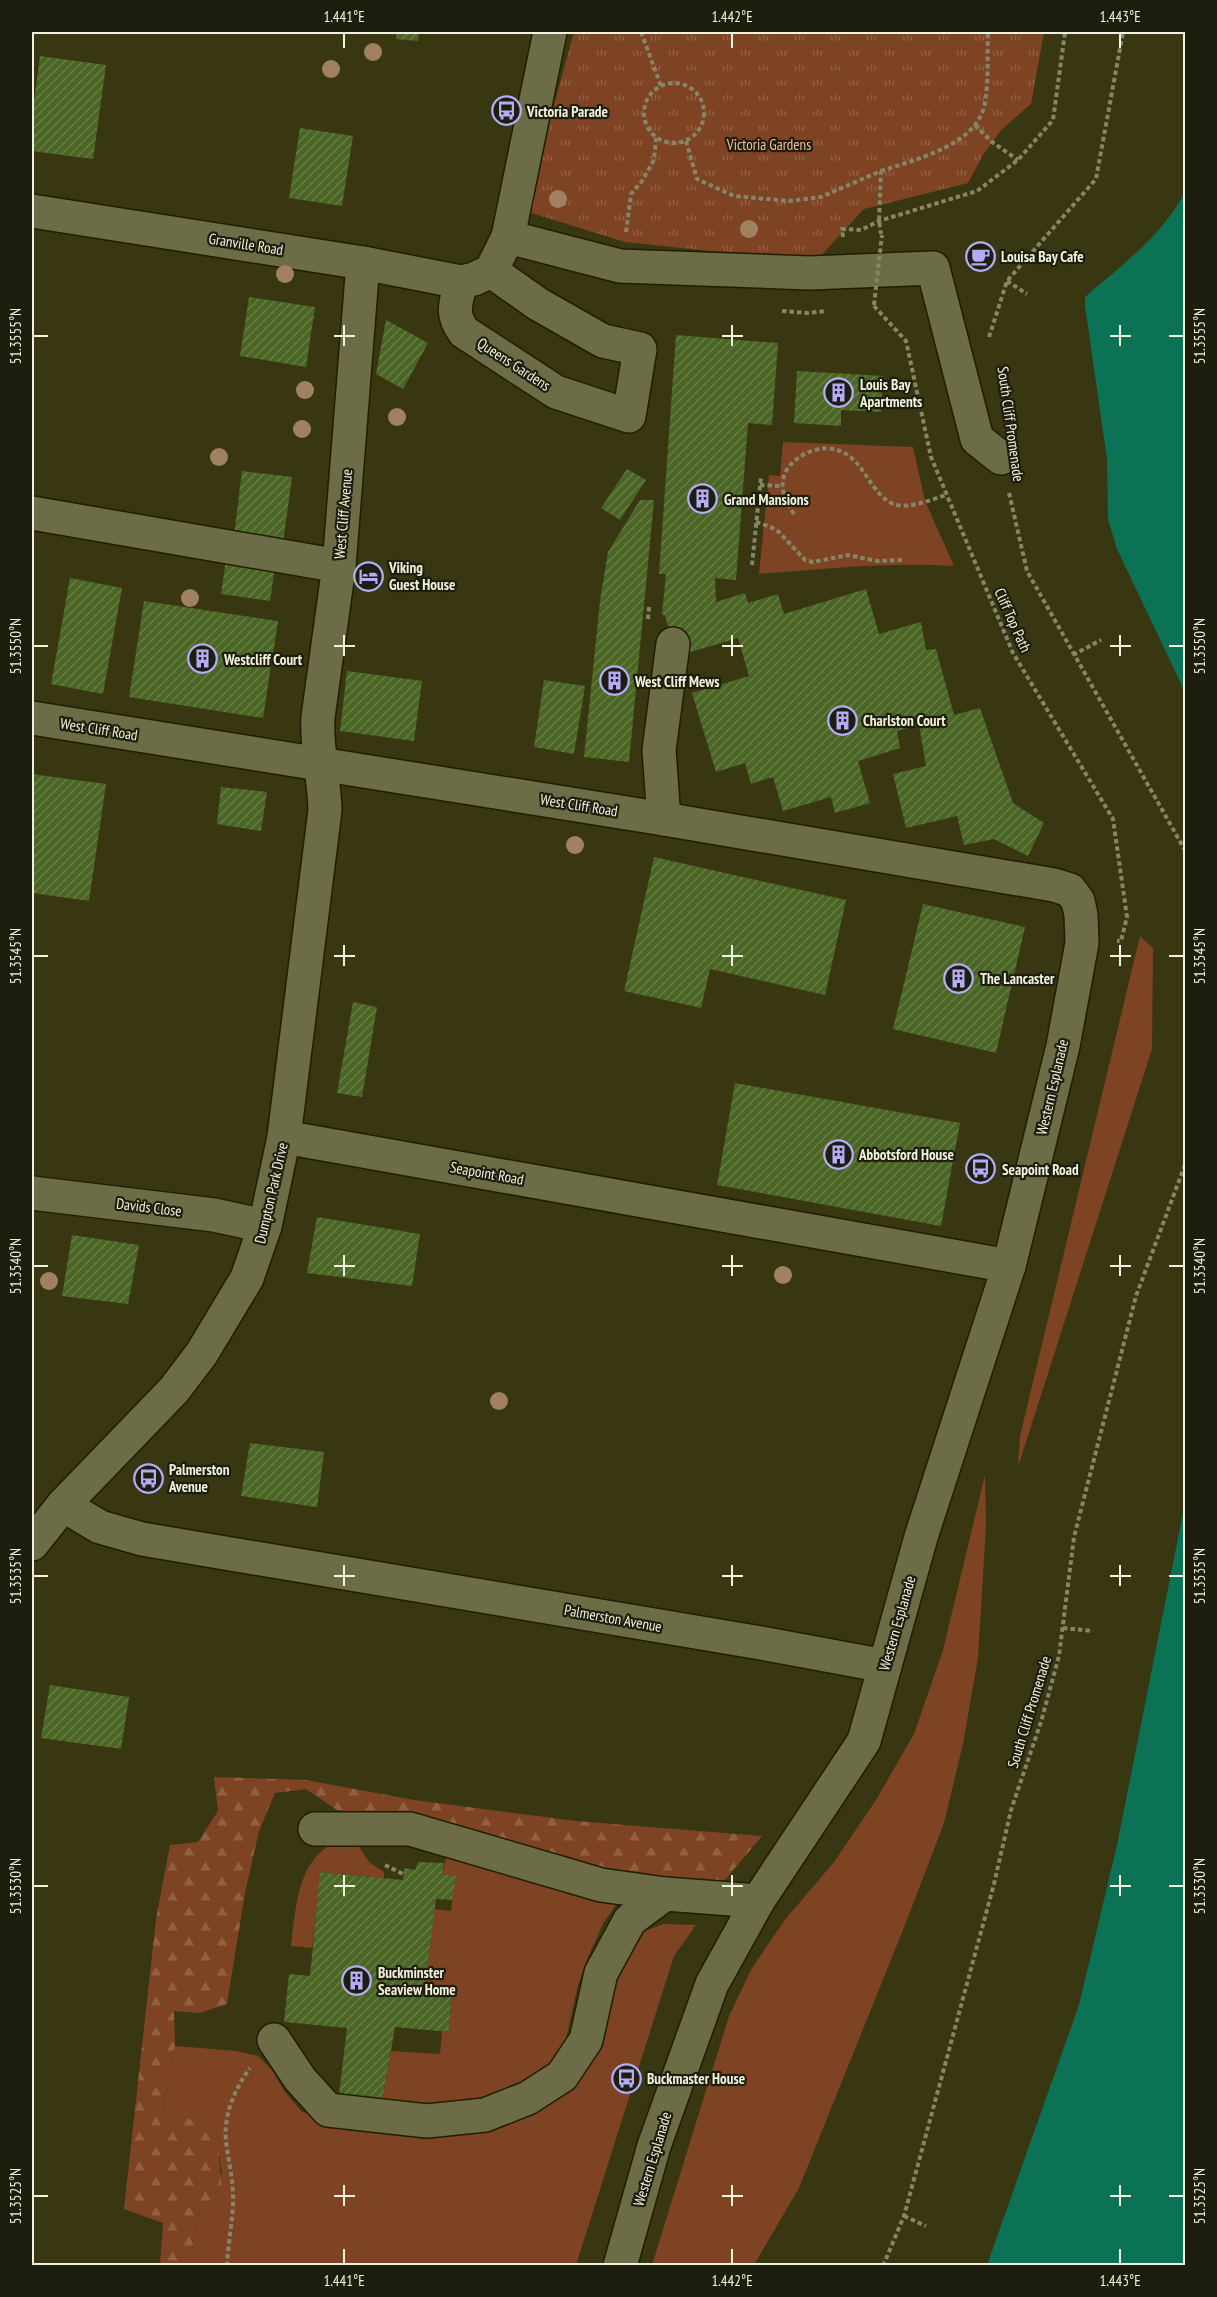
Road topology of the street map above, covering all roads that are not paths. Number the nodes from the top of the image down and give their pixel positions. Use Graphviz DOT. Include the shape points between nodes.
graph roads {
  1 [pos="550,32"];
  2 [pos="32,211"];
  3 [pos="508,237"];
  4 [pos="363,263"];
  5 [pos="491,271"];
  6 [pos="460,282"];
  7 [pos="1000,458"];
  8 [pos="32,513"];
  9 [pos="339,566"];
  10 [pos="673,644"];
  11 [pos="32,718"];
  12 [pos="320,765"];
  13 [pos="664,819"];
  14 [pos="1082,943"];
  15 [pos="284,1137"];
  16 [pos="32,1193"];
  17 [pos="265,1226"];
  18 [pos="1009,1266"];
  19 [pos="63,1505"];
  20 [pos="32,1544"];
  21 [pos="885,1666"];
  22 [pos="315,1829"];
  23 [pos="665,1894"];
  24 [pos="758,1901"];
  25 [pos="274,2040"];
  26 [pos="620,2265"];
  1 -- 3 [label="street"];
  2 -- 4 [label="street, Granville Road"];
  3 -- 5 [label="street"];
  3 -- 7 [label="street" via="620,266 810,273 933,268 977,439"];
  4 -- 6 [label="street, Granville Road"];
  4 -- 9 [label="street, West Cliff Avenue"];
  5 -- 6 [label="street"];
  5 -- 6 [label="street, Queens Gardens" via="538,304 603,341 639,349 629,416 556,392 464,332 454,309"];
  8 -- 9 [label="street"];
  9 -- 12 [label="street, West Cliff Avenue" via="318,717"];
  10 -- 13 [label="street" via="658,750"];
  11 -- 12 [label="street, West Cliff Road"];
  12 -- 13 [label="street, West Cliff Road"];
  12 -- 15 [label="street, Dumpton Park Drive" via="325,810"];
  13 -- 14 [label="street, West Cliff Road" via="1054,885 1070,890 1078,901"];
  14 -- 18 [label="street, Western Esplanade" via="1063,1046"];
  15 -- 17 [label="street, Dumpton Park Drive"];
  15 -- 18 [label="street, Seapoint Road"];
  16 -- 17 [label="street, Davids Close" via="214,1215"];
  17 -- 19 [label="street, Dumpton Park Drive" via="247,1278 202,1353 174,1390"];
  18 -- 21 [label="street, Western Esplanade" via="921,1537"];
  19 -- 20 [label="street, Dumpton Park Drive"];
  19 -- 21 [label="street, Palmerston Avenue" via="100,1527 142,1539"];
  21 -- 24 [label="street, Western Esplanade" via="864,1741"];
  22 -- 23 [label="street" via="411,1829 601,1885"];
  23 -- 24 [label="street"];
  23 -- 25 [label="street" via="630,1920 602,1973 586,2040 562,2076 528,2098 485,2115 427,2121 328,2110 300,2079"];
  24 -- 26 [label="street, Western Esplanade" via="712,1984 654,2146"];
}
